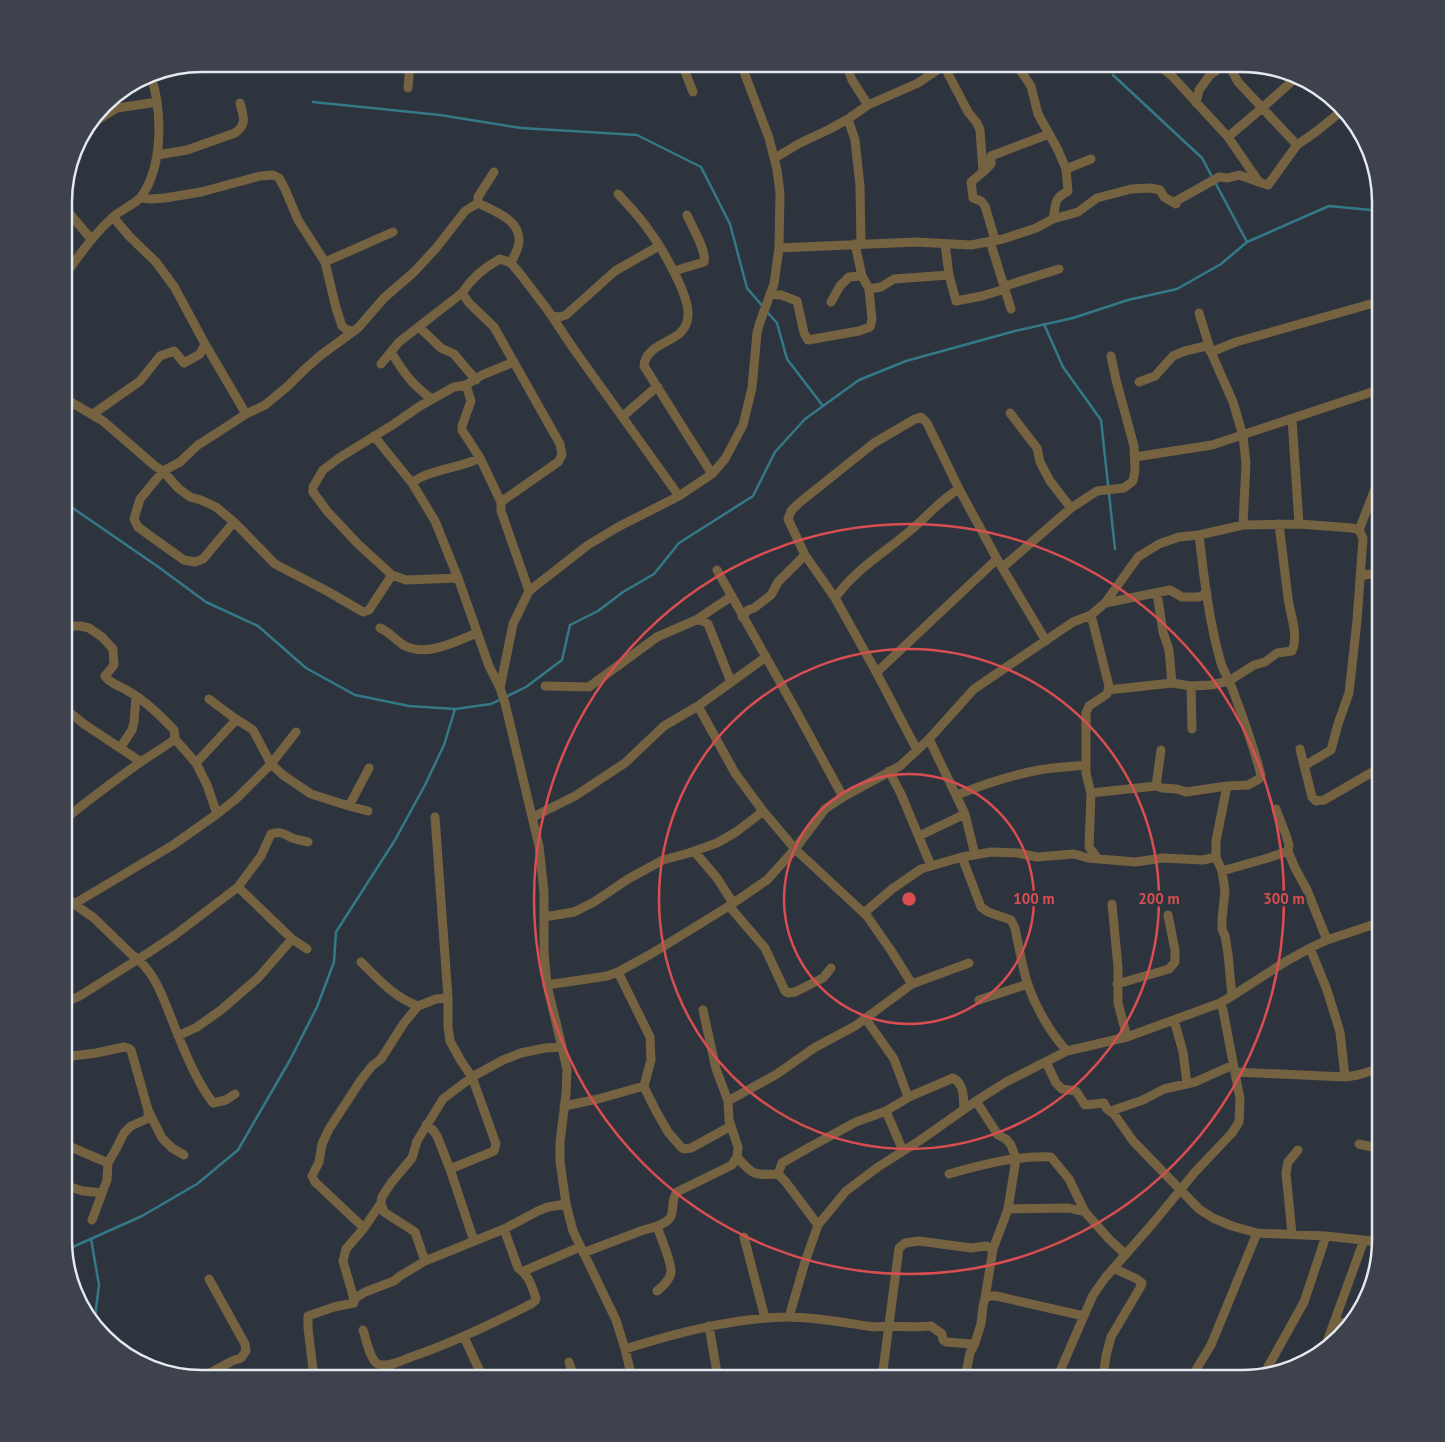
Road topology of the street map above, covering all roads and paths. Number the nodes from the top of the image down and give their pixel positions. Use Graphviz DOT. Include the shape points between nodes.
graph roads {
  1 [pos="409,72"];
  2 [pos="686,72"];
  3 [pos="744,73"];
  4 [pos="849,73"];
  5 [pos="932,73"];
  6 [pos="948,73"];
  7 [pos="1022,73"];
  8 [pos="1168,73"];
  9 [pos="1213,73"];
  10 [pos="1232,73"];
  11 [pos="153,82"];
  12 [pos="1291,82"];
  13 [pos="408,88"];
  14 [pos="1199,90"];
  15 [pos="693,92"];
  16 [pos="1187,92"];
  17 [pos="157,102"];
  18 [pos="240,103"];
  19 [pos="1196,103"];
  20 [pos="868,105"];
  21 [pos="1262,108"];
  22 [pos="109,113"];
  23 [pos="1337,114"];
  24 [pos="848,119"];
  25 [pos="1050,134"];
  26 [pos="1228,137"];
  27 [pos="1297,145"];
  28 [pos="157,155"];
  29 [pos="775,158"];
  30 [pos="1091,159"];
  31 [pos="1066,169"];
  32 [pos="494,172"];
  33 [pos="983,172"];
  34 [pos="1260,182"];
  35 [pos="618,194"];
  36 [pos="141,198"];
  37 [pos="478,203"];
  38 [pos="687,216"];
  39 [pos="113,217"];
  40 [pos="73,218"];
  41 [pos="1053,219"];
  42 [pos="393,232"];
  43 [pos="91,240"];
  44 [pos="993,241"];
  45 [pos="858,244"];
  46 [pos="945,244"];
  47 [pos="659,246"];
  48 [pos="779,248"];
  49 [pos="326,262"];
  50 [pos="511,263"];
  51 [pos="73,265"];
  52 [pos="1059,269"];
  53 [pos="674,271"];
  54 [pos="949,275"];
  55 [pos="862,276"];
  56 [pos="1005,288"];
  57 [pos="869,289"];
  58 [pos="462,292"];
  59 [pos="770,294"];
  60 [pos="831,302"];
  61 [pos="1372,303"];
  62 [pos="1011,309"];
  63 [pos="1199,313"];
  64 [pos="552,316"];
  65 [pos="419,327"];
  66 [pos="353,331"];
  67 [pos="205,344"];
  68 [pos="391,352"];
  69 [pos="1211,352"];
  70 [pos="1111,356"];
  71 [pos="514,362"];
  72 [pos="381,364"];
  73 [pos="476,380"];
  74 [pos="1139,382"];
  75 [pos="466,385"];
  76 [pos="658,387"];
  77 [pos="1372,392"];
  78 [pos="432,399"];
  79 [pos="73,403"];
  80 [pos="1010,413"];
  81 [pos="93,414"];
  82 [pos="246,414"];
  83 [pos="622,417"];
  84 [pos="1292,419"];
  85 [pos="374,436"];
  86 [pos="1244,436"];
  87 [pos="1136,457"];
  88 [pos="480,458"];
  89 [pos="163,471"];
  90 [pos="712,474"];
  91 [pos="412,484"];
  92 [pos="959,489"];
  93 [pos="679,496"];
  94 [pos="1372,497"];
  95 [pos="501,502"];
  96 [pos="1071,508"];
  97 [pos="234,522"];
  98 [pos="1279,524"];
  99 [pos="1299,524"];
  100 [pos="1243,525"];
  101 [pos="1359,530"];
  102 [pos="1199,535"];
  103 [pos="805,555"];
  104 [pos="997,559"];
  105 [pos="1003,567"];
  106 [pos="716,570"];
  107 [pos="1372,574"];
  108 [pos="392,575"];
  109 [pos="1360,576"];
  110 [pos="458,578"];
  111 [pos="529,591"];
  112 [pos="1157,593"];
  113 [pos="1207,593"];
  114 [pos="732,596"];
  115 [pos="835,598"];
  116 [pos="1105,603"];
  117 [pos="1091,615"];
  118 [pos="742,617"];
  119 [pos="696,620"];
  120 [pos="73,626"];
  121 [pos="380,628"];
  122 [pos="477,633"];
  123 [pos="1046,641"];
  124 [pos="766,657"];
  125 [pos="876,672"];
  126 [pos="1229,681"];
  127 [pos="731,682"];
  128 [pos="1172,683"];
  129 [pos="545,686"];
  130 [pos="1191,686"];
  131 [pos="500,688"];
  132 [pos="1108,690"];
  133 [pos="136,696"];
  134 [pos="209,699"];
  135 [pos="698,706"];
  136 [pos="73,715"];
  137 [pos="236,720"];
  138 [pos="1192,729"];
  139 [pos="296,732"];
  140 [pos="174,739"];
  141 [pos="929,739"];
  142 [pos="120,748"];
  143 [pos="1300,749"];
  144 [pos="917,750"];
  145 [pos="1161,750"];
  146 [pos="141,762"];
  147 [pos="196,763"];
  148 [pos="271,764"];
  149 [pos="1086,766"];
  150 [pos="1304,766"];
  151 [pos="369,768"];
  152 [pos="889,771"];
  153 [pos="1372,772"];
  154 [pos="1156,786"];
  155 [pos="1227,786"];
  156 [pos="1091,792"];
  157 [pos="957,795"];
  158 [pos="843,796"];
  159 [pos="348,806"];
  160 [pos="1276,809"];
  161 [pos="368,811"];
  162 [pos="762,811"];
  163 [pos="72,814"];
  164 [pos="217,814"];
  165 [pos="965,814"];
  166 [pos="435,817"];
  167 [pos="533,817"];
  168 [pos="918,836"];
  169 [pos="308,842"];
  170 [pos="1089,847"];
  171 [pos="795,849"];
  172 [pos="694,851"];
  173 [pos="1288,851"];
  174 [pos="976,855"];
  175 [pos="1079,855"];
  176 [pos="962,857"];
  177 [pos="1216,858"];
  178 [pos="1098,859"];
  179 [pos="931,866"];
  180 [pos="1222,871"];
  181 [pos="238,887"];
  182 [pos="74,904"];
  183 [pos="1112,904"];
  184 [pos="731,905"];
  185 [pos="864,913"];
  186 [pos="1168,915"];
  187 [pos="544,917"];
  188 [pos="1372,925"];
  189 [pos="292,939"];
  190 [pos="1327,940"];
  191 [pos="307,948"];
  192 [pos="1310,948"];
  193 [pos="138,958"];
  194 [pos="361,962"];
  195 [pos="969,963"];
  196 [pos="831,968"];
  197 [pos="618,972"];
  198 [pos="912,984"];
  199 [pos="1028,984"];
  200 [pos="1117,984"];
  201 [pos="547,985"];
  202 [pos="1232,996"];
  203 [pos="448,998"];
  204 [pos="72,999"];
  205 [pos="978,1000"];
  206 [pos="1220,1003"];
  207 [pos="418,1006"];
  208 [pos="704,1010"];
  209 [pos="865,1018"];
  210 [pos="1174,1020"];
  211 [pos="178,1036"];
  212 [pos="1127,1037"];
  213 [pos="562,1046"];
  214 [pos="1067,1052"];
  215 [pos="72,1056"];
  216 [pos="1046,1062"];
  217 [pos="1234,1068"];
  218 [pos="1372,1071"];
  219 [pos="472,1077"];
  220 [pos="1345,1077"];
  221 [pos="1187,1084"];
  222 [pos="644,1086"];
  223 [pos="235,1094"];
  224 [pos="911,1096"];
  225 [pos="976,1101"];
  226 [pos="728,1102"];
  227 [pos="564,1106"];
  228 [pos="964,1109"];
  229 [pos="148,1110"];
  230 [pos="1111,1111"];
  231 [pos="886,1112"];
  232 [pos="426,1124"];
  233 [pos="731,1126"];
  234 [pos="1359,1144"];
  235 [pos="72,1147"];
  236 [pos="1372,1147"];
  237 [pos="1298,1150"];
  238 [pos="903,1151"];
  239 [pos="184,1155"];
  240 [pos="738,1157"];
  241 [pos="1016,1159"];
  242 [pos="108,1163"];
  243 [pos="450,1169"];
  244 [pos="778,1174"];
  245 [pos="948,1174"];
  246 [pos="72,1188"];
  247 [pos="1180,1190"];
  248 [pos="102,1193"];
  249 [pos="380,1203"];
  250 [pos="566,1204"];
  251 [pos="1008,1209"];
  252 [pos="1085,1212"];
  253 [pos="92,1220"];
  254 [pos="818,1225"];
  255 [pos="657,1226"];
  256 [pos="364,1228"];
  257 [pos="504,1228"];
  258 [pos="1257,1233"];
  259 [pos="1292,1234"];
  260 [pos="1326,1236"];
  261 [pos="744,1237"];
  262 [pos="1364,1240"];
  263 [pos="1372,1241"];
  264 [pos="474,1242"];
  265 [pos="993,1249"];
  266 [pos="581,1250"];
  267 [pos="1125,1254"];
  268 [pos="424,1261"];
  269 [pos="1113,1268"];
  270 [pos="524,1271"];
  271 [pos="209,1279"];
  272 [pos="657,1290"];
  273 [pos="985,1298"];
  274 [pos="354,1299"];
  275 [pos="1084,1316"];
  276 [pos="789,1317"];
  277 [pos="766,1318"];
  278 [pos="1334,1322"];
  279 [pos="1342,1323"];
  280 [pos="888,1325"];
  281 [pos="709,1326"];
  282 [pos="364,1330"];
  283 [pos="1329,1336"];
  284 [pos="464,1337"];
  285 [pos="975,1343"];
  286 [pos="625,1349"];
  287 [pos="570,1362"];
  288 [pos="388,1365"];
  289 [pos="1268,1367"];
  290 [pos="216,1370"];
  291 [pos="313,1370"];
  292 [pos="389,1370"];
  293 [pos="479,1370"];
  294 [pos="572,1370"];
  295 [pos="630,1370"];
  296 [pos="717,1370"];
  297 [pos="883,1370"];
  298 [pos="967,1370"];
  299 [pos="1060,1370"];
  300 [pos="1104,1370"];
  301 [pos="1196,1370"];
  1 -- 13 [label="street"];
  2 -- 15 [label="street"];
  3 -- 29 [label="street"];
  4 -- 20 [label="street"];
  5 -- 20 [label="street" via="918,83"];
  6 -- 33 [label="street" via="968,112 978,123"];
  7 -- 25 [label="street" via="1031,86 1038,114"];
  8 -- 16 [label="street"];
  9 -- 14 [label="street"];
  10 -- 21 [label="street"];
  11 -- 17 [label="street"];
  12 -- 21 [label="street"];
  14 -- 16 [label="street"];
  14 -- 19 [label="street"];
  16 -- 19 [label="street"];
  17 -- 22 [label="street" via="117,108"];
  17 -- 28 [label="street"];
  18 -- 28 [label="street" via="244,120 240,130 187,150"];
  19 -- 26 [label="street"];
  20 -- 24 [label="street"];
  21 -- 26 [label="street"];
  21 -- 27 [label="street"];
  23 -- 27 [label="street"];
  24 -- 29 [label="street"];
  24 -- 45 [label="street" via="855,140 860,186"];
  25 -- 31 [label="street"];
  25 -- 33 [label="street" via="991,156 991,164"];
  26 -- 34 [label="street"];
  27 -- 34 [label="street" via="1268,185"];
  28 -- 36 [label="street" via="152,177"];
  29 -- 48 [label="street" via="780,193"];
  30 -- 31 [label="street"];
  31 -- 41 [label="street" via="1068,191 1058,197"];
  32 -- 37 [label="street" via="478,197"];
  33 -- 44 [label="street" via="971,182 972,191 974,198 985,206"];
  34 -- 41 [label="street" via="1239,175 1219,177 1176,204 1164,197 1160,190 1131,189 1097,198 1078,212"];
  35 -- 47 [label="street"];
  36 -- 39 [label="street"];
  36 -- 49 [label="street" via="150,200 201,192 273,175 279,178 298,220"];
  37 -- 50 [label="street" via="516,226 520,239"];
  37 -- 66 [label="street" via="465,211 414,272"];
  38 -- 53 [label="street" via="705,258 704,262"];
  39 -- 43 [label="street"];
  39 -- 67 [label="street" via="156,262"];
  40 -- 43 [label="street"];
  41 -- 44 [label="street" via="1036,228"];
  42 -- 49 [label="street"];
  43 -- 51 [label="street"];
  44 -- 46 [label="street" via="972,245"];
  44 -- 56 [label="street"];
  45 -- 46 [label="street"];
  45 -- 48 [label="street"];
  45 -- 55 [label="street"];
  46 -- 54 [label="street"];
  47 -- 53 [label="street"];
  47 -- 64 [label="street" via="615,272 566,315"];
  48 -- 59 [label="street"];
  49 -- 66 [label="street" via="342,326"];
  50 -- 58 [label="street" via="500,259 468,283"];
  50 -- 64 [label="street"];
  52 -- 56 [label="street"];
  53 -- 76 [label="street" via="689,315 680,333 644,359 644,366"];
  54 -- 56 [label="street" via="956,301"];
  54 -- 57 [label="street" via="894,280"];
  55 -- 57 [label="street"];
  55 -- 60 [label="street" via="849,276"];
  56 -- 62 [label="street"];
  57 -- 59 [label="street" via="870,327 808,340 797,301"];
  58 -- 65 [label="street"];
  58 -- 71 [label="street" via="494,327"];
  59 -- 90 [label="street" via="758,333 752,388 743,425 725,459"];
  61 -- 69 [label="street"];
  63 -- 69 [label="street"];
  64 -- 83 [label="street"];
  65 -- 68 [label="street"];
  65 -- 73 [label="street" via="441,348 454,354"];
  66 -- 82 [label="street" via="265,405"];
  67 -- 81 [label="street" via="200,354 184,363 174,351 160,356 140,381"];
  67 -- 82 [label="street"];
  68 -- 72 [label="street"];
  68 -- 78 [label="street" via="409,379"];
  69 -- 74 [label="street" via="1206,346 1185,351 1173,356 1155,376"];
  69 -- 86 [label="street"];
  70 -- 87 [label="street"];
  71 -- 73 [label="street"];
  71 -- 95 [label="street" via="560,444 562,455 558,462"];
  73 -- 75 [label="street"];
  75 -- 78 [label="street" via="454,387"];
  75 -- 88 [label="street" via="471,401 462,430"];
  76 -- 83 [label="street"];
  76 -- 90 [label="street"];
  77 -- 84 [label="street"];
  78 -- 85 [label="street"];
  79 -- 81 [label="street"];
  80 -- 96 [label="street" via="1037,448 1050,481"];
  81 -- 89 [label="street"];
  82 -- 89 [label="street"];
  83 -- 93 [label="street"];
  84 -- 86 [label="street"];
  84 -- 99 [label="street"];
  85 -- 91 [label="street"];
  85 -- 108 [label="street" via="323,470 313,492 358,544"];
  86 -- 87 [label="street" via="1212,446"];
  86 -- 100 [label="street"];
  87 -- 96 [label="street" via="1132,481 1124,488 1097,491"];
  88 -- 91 [label="street" via="427,475"];
  88 -- 95 [label="street"];
  89 -- 97 [label="street" via="190,497 216,507"];
  89 -- 97 [label="street" via="140,499 134,519 138,527 153,538 184,560 196,562 204,559"];
  90 -- 93 [label="street"];
  91 -- 110 [label="street" via="435,521"];
  92 -- 103 [label="street" via="928,423 922,417 915,419 874,443 791,511 788,518"];
  92 -- 104 [label="street"];
  92 -- 115 [label="street" via="949,494 866,566"];
  93 -- 111 [label="street" via="588,545"];
  94 -- 101 [label="street"];
  95 -- 111 [label="street" via="501,512"];
  96 -- 105 [label="street"];
  97 -- 108 [label="street" via="275,564 363,612 369,610"];
  98 -- 99 [label="street"];
  98 -- 100 [label="street"];
  98 -- 126 [label="street" via="1295,645 1292,651 1277,653"];
  99 -- 101 [label="street"];
  100 -- 102 [label="street"];
  101 -- 109 [label="street" via="1363,538"];
  102 -- 113 [label="street"];
  102 -- 116 [label="street" via="1158,544 1138,557"];
  103 -- 115 [label="street"];
  103 -- 118 [label="street" via="778,582 770,595"];
  104 -- 105 [label="street"];
  104 -- 125 [label="street"];
  105 -- 123 [label="street"];
  106 -- 114 [label="street"];
  107 -- 109 [label="street"];
  108 -- 110 [label="street" via="406,580"];
  109 -- 150 [label="street" via="1349,693 1331,750"];
  110 -- 122 [label="street"];
  111 -- 131 [label="street" via="513,624"];
  112 -- 113 [label="street" via="1170,590 1182,597 1199,597"];
  112 -- 116 [label="street"];
  112 -- 128 [label="street"];
  113 -- 126 [label="street" via="1216,643"];
  114 -- 118 [label="street"];
  114 -- 119 [label="street"];
  115 -- 125 [label="street"];
  116 -- 117 [label="street"];
  117 -- 123 [label="street"];
  117 -- 132 [label="street"];
  118 -- 124 [label="street"];
  119 -- 127 [label="street" via="708,624"];
  119 -- 129 [label="street" via="657,638 589,687"];
  120 -- 133 [label="street" via="89,628 102,636 113,649 114,656 114,665 105,676 107,680"];
  121 -- 122 [label="street" via="405,646 419,649 435,648"];
  122 -- 131 [label="street"];
  123 -- 141 [label="street" via="974,689"];
  124 -- 127 [label="street"];
  124 -- 158 [label="street"];
  125 -- 144 [label="street"];
  126 -- 130 [label="street"];
  126 -- 155 [label="street" via="1261,775 1248,785"];
  127 -- 135 [label="street"];
  128 -- 130 [label="street"];
  128 -- 132 [label="street"];
  130 -- 138 [label="street"];
  131 -- 167 [label="street"];
  132 -- 149 [label="street" via="1089,706 1086,713"];
  133 -- 140 [label="street" via="174,730"];
  133 -- 142 [label="street" via="132,730"];
  134 -- 137 [label="street"];
  135 -- 162 [label="street"];
  135 -- 167 [label="street" via="664,726 625,763 575,796"];
  136 -- 142 [label="street"];
  137 -- 147 [label="street"];
  137 -- 148 [label="street" via="253,730"];
  139 -- 148 [label="street"];
  140 -- 146 [label="street"];
  140 -- 147 [label="street"];
  141 -- 144 [label="street"];
  141 -- 157 [label="street"];
  142 -- 146 [label="street"];
  143 -- 150 [label="street"];
  144 -- 152 [label="street" via="900,766"];
  145 -- 154 [label="street"];
  146 -- 163 [label="street"];
  147 -- 164 [label="street"];
  148 -- 159 [label="street" via="311,794"];
  148 -- 164 [label="street"];
  149 -- 156 [label="street"];
  149 -- 157 [label="street" via="1063,766 1024,773"];
  150 -- 153 [label="street" via="1316,801 1324,800"];
  151 -- 159 [label="street"];
  152 -- 158 [label="street"];
  152 -- 168 [label="street"];
  154 -- 155 [label="street" via="1186,792"];
  154 -- 156 [label="street"];
  155 -- 177 [label="street" via="1216,841"];
  156 -- 170 [label="street"];
  157 -- 165 [label="street"];
  158 -- 171 [label="street" via="825,809"];
  159 -- 161 [label="street"];
  160 -- 173 [label="street" via="1289,845"];
  162 -- 171 [label="street"];
  162 -- 172 [label="street" via="736,832"];
  164 -- 182 [label="street" via="173,845"];
  165 -- 168 [label="street"];
  165 -- 174 [label="street"];
  166 -- 203 [label="street"];
  167 -- 187 [label="street" via="541,862"];
  168 -- 179 [label="street"];
  169 -- 181 [label="street" via="287,834 271,834 261,856"];
  170 -- 175 [label="street"];
  170 -- 178 [label="street"];
  171 -- 184 [label="street" via="767,880"];
  171 -- 185 [label="street"];
  172 -- 184 [label="street" via="717,878"];
  172 -- 187 [label="street" via="663,860 574,912"];
  173 -- 180 [label="street"];
  173 -- 190 [label="street"];
  174 -- 175 [label="street" via="992,852 1037,857"];
  174 -- 176 [label="street"];
  175 -- 178 [label="street"];
  176 -- 179 [label="street"];
  176 -- 199 [label="street" via="981,907 1011,920"];
  177 -- 178 [label="street" via="1163,858 1136,862"];
  177 -- 180 [label="street"];
  179 -- 185 [label="street" via="892,889"];
  180 -- 202 [label="street" via="1225,891 1222,929"];
  181 -- 189 [label="street"];
  181 -- 193 [label="street" via="175,935"];
  182 -- 193 [label="street"];
  183 -- 200 [label="street"];
  184 -- 196 [label="street" via="765,948 788,994 823,978"];
  184 -- 197 [label="street"];
  185 -- 198 [label="street"];
  186 -- 200 [label="street" via="1175,962 1169,969"];
  187 -- 201 [label="street"];
  188 -- 190 [label="street"];
  189 -- 191 [label="street"];
  189 -- 211 [label="street" via="258,978 221,1010"];
  190 -- 192 [label="street"];
  192 -- 202 [label="street"];
  192 -- 220 [label="street" via="1340,1032"];
  193 -- 204 [label="street"];
  193 -- 211 [label="street" via="156,984"];
  194 -- 207 [label="street" via="406,1002"];
  195 -- 198 [label="street"];
  197 -- 201 [label="street"];
  197 -- 222 [label="street" via="650,1037 651,1060"];
  198 -- 209 [label="street"];
  199 -- 205 [label="street"];
  199 -- 214 [label="street" via="1055,1038"];
  200 -- 212 [label="street" via="1118,1003"];
  201 -- 213 [label="street"];
  202 -- 206 [label="street"];
  203 -- 207 [label="street"];
  203 -- 219 [label="street" via="450,1042"];
  206 -- 210 [label="street"];
  206 -- 217 [label="street"];
  207 -- 256 [label="street" via="381,1059 361,1080 329,1129 312,1176"];
  208 -- 226 [label="street" via="716,1069"];
  209 -- 224 [label="street" via="894,1059 907,1094"];
  209 -- 226 [label="street"];
  210 -- 212 [label="street"];
  210 -- 221 [label="street"];
  211 -- 223 [label="street" via="212,1103"];
  212 -- 214 [label="street"];
  213 -- 219 [label="street" via="521,1053"];
  213 -- 227 [label="street" via="566,1070"];
  214 -- 216 [label="street"];
  215 -- 229 [label="street" via="124,1047 131,1050"];
  216 -- 225 [label="street"];
  216 -- 230 [label="street" via="1062,1089 1076,1091 1085,1105 1104,1102"];
  217 -- 220 [label="street"];
  217 -- 221 [label="street"];
  217 -- 247 [label="street" via="1240,1099 1239,1122"];
  218 -- 220 [label="street"];
  219 -- 232 [label="street" via="443,1099"];
  219 -- 243 [label="street" via="496,1147 494,1152"];
  221 -- 230 [label="street" via="1164,1089"];
  222 -- 227 [label="street"];
  222 -- 233 [label="street" via="668,1132 684,1149"];
  224 -- 228 [label="street" via="953,1078 962,1086"];
  224 -- 231 [label="street"];
  225 -- 228 [label="street"];
  225 -- 241 [label="street" via="998,1135 1011,1145"];
  226 -- 233 [label="street"];
  227 -- 250 [label="street" via="560,1161"];
  228 -- 238 [label="street"];
  229 -- 239 [label="street" via="162,1138"];
  229 -- 242 [label="street" via="147,1119 124,1133"];
  230 -- 247 [label="street" via="1133,1141"];
  231 -- 238 [label="street"];
  231 -- 244 [label="street" via="856,1122 808,1148 782,1163"];
  232 -- 243 [label="street" via="438,1136"];
  232 -- 249 [label="street" via="416,1141 412,1158 391,1183"];
  233 -- 240 [label="street"];
  234 -- 236 [label="street"];
  235 -- 242 [label="street"];
  237 -- 259 [label="street" via="1288,1162 1286,1173"];
  238 -- 254 [label="street" via="846,1191"];
  240 -- 244 [label="street" via="758,1175"];
  240 -- 255 [label="street" via="732,1165 677,1192 673,1197 672,1215"];
  241 -- 245 [label="street"];
  241 -- 251 [label="street"];
  241 -- 252 [label="street" via="1051,1157 1069,1179"];
  242 -- 248 [label="street"];
  243 -- 264 [label="street"];
  244 -- 254 [label="street"];
  246 -- 248 [label="street"];
  247 -- 258 [label="street" via="1213,1218"];
  247 -- 267 [label="street"];
  248 -- 253 [label="street"];
  249 -- 256 [label="street"];
  249 -- 268 [label="street" via="384,1212 415,1232"];
  250 -- 257 [label="street" via="548,1207"];
  250 -- 266 [label="street"];
  251 -- 252 [label="street" via="1070,1208"];
  251 -- 265 [label="street"];
  252 -- 267 [label="street"];
  254 -- 276 [label="street"];
  255 -- 266 [label="street"];
  255 -- 272 [label="street" via="671,1273"];
  256 -- 274 [label="street" via="346,1249 343,1261"];
  257 -- 264 [label="street"];
  257 -- 270 [label="street" via="518,1268"];
  258 -- 259 [label="street"];
  258 -- 301 [label="street" via="1211,1345"];
  259 -- 260 [label="street"];
  260 -- 262 [label="street"];
  260 -- 289 [label="street" via="1304,1302"];
  261 -- 277 [label="street"];
  262 -- 263 [label="street"];
  262 -- 278 [label="street"];
  264 -- 268 [label="street"];
  265 -- 273 [label="street"];
  265 -- 280 [label="street" via="919,1241 905,1243 899,1248"];
  266 -- 270 [label="street"];
  266 -- 286 [label="street" via="612,1312"];
  267 -- 269 [label="street"];
  268 -- 274 [label="street" via="394,1281"];
  269 -- 275 [label="street" via="1093,1295"];
  269 -- 300 [label="street" via="1142,1283 1111,1337"];
  270 -- 284 [label="street" via="535,1301"];
  271 -- 290 [label="street" via="246,1351 241,1358"];
  273 -- 275 [label="street" via="996,1296"];
  273 -- 285 [label="street"];
  274 -- 291 [label="street" via="354,1303 308,1316"];
  275 -- 299 [label="street"];
  276 -- 277 [label="street"];
  276 -- 280 [label="street" via="874,1327"];
  277 -- 281 [label="street"];
  278 -- 279 [label="street"];
  278 -- 283 [label="street"];
  280 -- 285 [label="street" via="931,1326 942,1334 946,1342"];
  280 -- 297 [label="street"];
  281 -- 286 [label="street"];
  281 -- 296 [label="street"];
  282 -- 288 [label="street" via="373,1361"];
  284 -- 288 [label="street"];
  284 -- 293 [label="street"];
  285 -- 298 [label="street"];
  286 -- 295 [label="street"];
  287 -- 294 [label="street"];
  288 -- 292 [label="street"];
}
